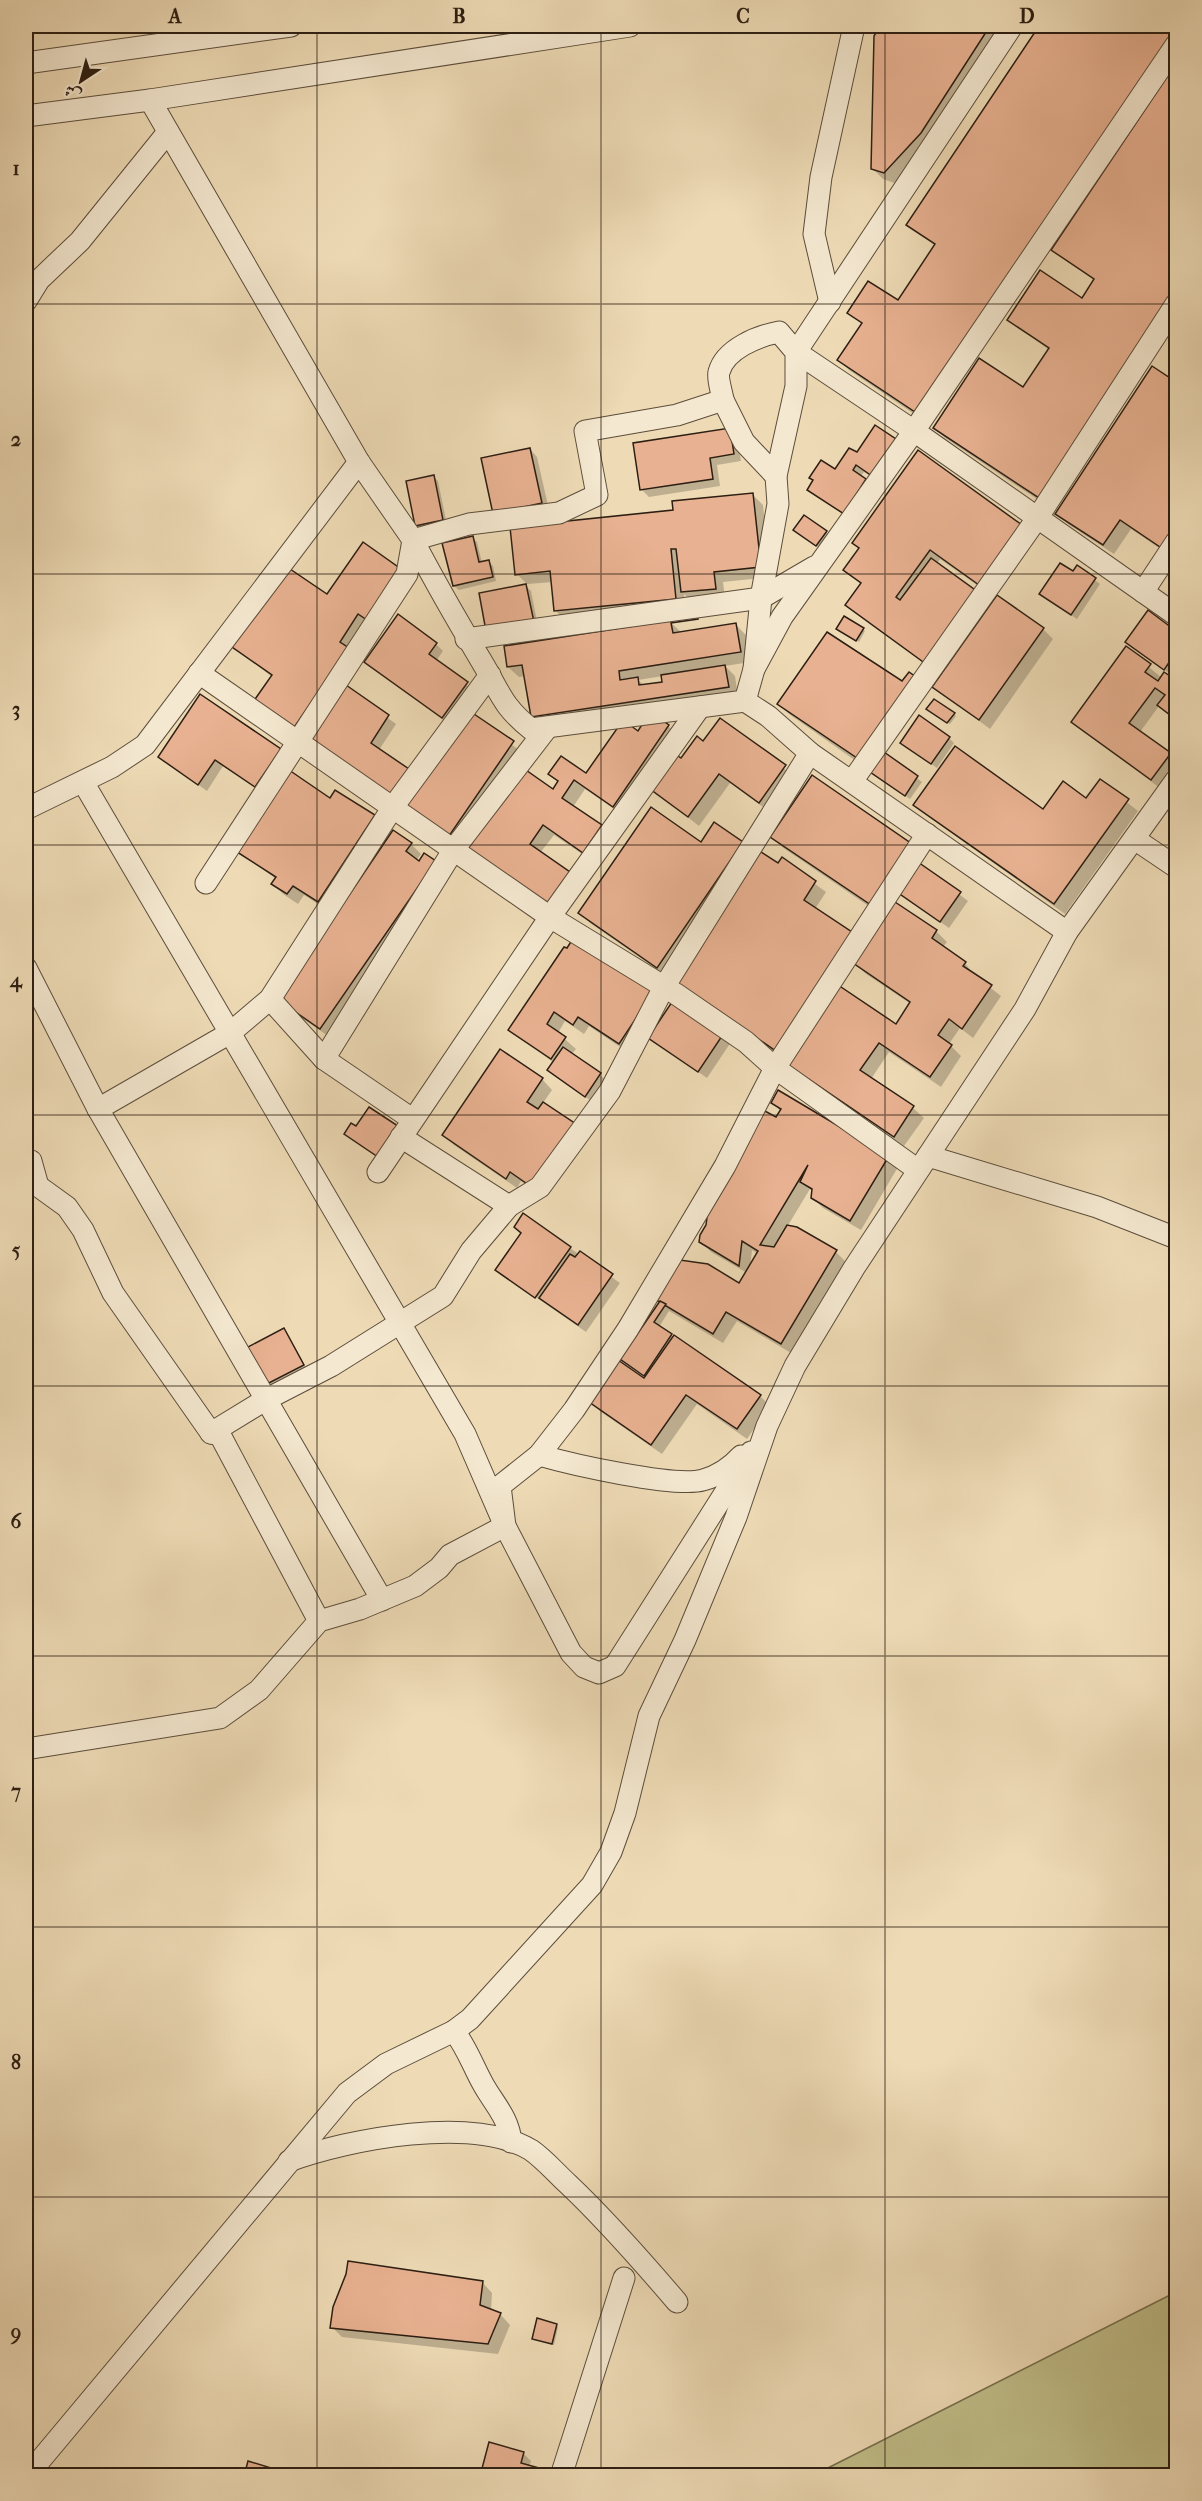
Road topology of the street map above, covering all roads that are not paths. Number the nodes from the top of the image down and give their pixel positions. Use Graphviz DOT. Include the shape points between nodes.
graph roads {
  1 [pos="291,26"];
  2 [pos="630,26"];
  3 [pos="854,26"];
  4 [pos="1012,26"];
  5 [pos="1176,45"];
  6 [pos="26,63"];
  7 [pos="150,100"];
  8 [pos="26,116"];
  9 [pos="168,132"];
  10 [pos="26,301"];
  11 [pos="830,302"];
  12 [pos="1176,304"];
  13 [pos="796,352"];
  14 [pos="723,400"];
  15 [pos="914,431"];
  16 [pos="359,462"];
  17 [pos="776,476"];
  18 [pos="1038,517"];
  19 [pos="413,540"];
  20 [pos="1176,542"];
  21 [pos="822,562"];
  22 [pos="1143,592"];
  23 [pos="761,598"];
  24 [pos="1176,615"];
  25 [pos="466,639"];
  26 [pos="754,669"];
  27 [pos="199,673"];
  28 [pos="490,675"];
  29 [pos="745,700"];
  30 [pos="700,707"];
  31 [pos="547,728"];
  32 [pos="298,741"];
  33 [pos="810,753"];
  34 [pos="853,780"];
  35 [pos="1176,780"];
  36 [pos="83,782"];
  37 [pos="393,807"];
  38 [pos="26,809"];
  39 [pos="927,834"];
  40 [pos="1136,840"];
  41 [pos="454,849"];
  42 [pos="1176,867"];
  43 [pos="206,883"];
  44 [pos="550,917"];
  45 [pos="1067,932"];
  46 [pos="26,968"];
  47 [pos="664,987"];
  48 [pos="270,999"];
  49 [pos="230,1033"];
  50 [pos="324,1059"];
  51 [pos="775,1068"];
  52 [pos="98,1109"];
  53 [pos="406,1128"];
  54 [pos="26,1163"];
  55 [pos="923,1163"];
  56 [pos="378,1172"];
  57 [pos="509,1206"];
  58 [pos="1176,1238"];
  59 [pos="400,1323"];
  60 [pos="265,1400"];
  61 [pos="767,1426"];
  62 [pos="211,1432"];
  63 [pos="539,1455"];
  64 [pos="505,1526"];
  65 [pos="382,1600"];
  66 [pos="319,1621"];
  67 [pos="26,1749"];
  68 [pos="454,2031"];
  69 [pos="511,2142"];
  70 [pos="287,2162"];
  71 [pos="624,2278"];
  72 [pos="677,2302"];
  73 [pos="27,2475"];
  74 [pos="561,2475"];
  1 -- 6 [label="street"];
  2 -- 7 [label="street"];
  3 -- 11 [label="street" via="820,177 814,234"];
  4 -- 11 [label="street"];
  5 -- 15 [label="street"];
  7 -- 8 [label="street"];
  7 -- 9 [label="street"];
  9 -- 10 [label="street" via="80,241 39,280"];
  9 -- 16 [label="street"];
  11 -- 13 [label="street"];
  12 -- 18 [label="street"];
  13 -- 14 [label="street" via="779,332 764,335 729,355 719,373"];
  13 -- 15 [label="street"];
  13 -- 17 [label="street" via="796,386"];
  14 -- 17 [label="street" via="744,442"];
  14 -- 19 [label="street" via="677,415 585,431 597,495 559,513 469,524"];
  15 -- 18 [label="street"];
  15 -- 21 [label="street"];
  16 -- 19 [label="street"];
  16 -- 27 [label="street"];
  17 -- 23 [label="street" via="778,504"];
  18 -- 22 [label="street"];
  18 -- 34 [label="street"];
  19 -- 25 [label="street"];
  19 -- 32 [label="street" via="407,574"];
  20 -- 22 [label="street"];
  21 -- 23 [label="street"];
  21 -- 26 [label="street" via="782,617"];
  22 -- 24 [label="street"];
  23 -- 25 [label="street"];
  23 -- 26 [label="street"];
  25 -- 28 [label="street"];
  26 -- 29 [label="street"];
  27 -- 32 [label="street"];
  27 -- 36 [label="street" via="145,745"];
  28 -- 31 [label="street" via="496,692 514,716 531,729"];
  28 -- 37 [label="street"];
  29 -- 30 [label="street"];
  29 -- 33 [label="street"];
  30 -- 31 [label="street"];
  30 -- 44 [label="street"];
  31 -- 41 [label="street"];
  32 -- 37 [label="street"];
  32 -- 43 [label="street"];
  33 -- 34 [label="street"];
  33 -- 47 [label="street"];
  34 -- 39 [label="street"];
  35 -- 40 [label="street"];
  36 -- 38 [label="street"];
  36 -- 49 [label="street"];
  37 -- 41 [label="street"];
  37 -- 48 [label="street"];
  39 -- 45 [label="street"];
  39 -- 51 [label="street"];
  40 -- 42 [label="street"];
  40 -- 45 [label="street"];
  41 -- 44 [label="street"];
  41 -- 50 [label="street"];
  44 -- 47 [label="street"];
  44 -- 53 [label="street"];
  45 -- 55 [label="street" via="1025,1009"];
  46 -- 52 [label="street"];
  47 -- 51 [label="street" via="746,1042"];
  47 -- 57 [label="street" via="610,1091 540,1187"];
  48 -- 49 [label="street"];
  48 -- 50 [label="street"];
  49 -- 52 [label="street"];
  49 -- 59 [label="street"];
  50 -- 53 [label="street"];
  51 -- 55 [label="street"];
  51 -- 63 [label="street" via="725,1166 634,1319"];
  52 -- 60 [label="street"];
  53 -- 56 [label="street"];
  53 -- 57 [label="street"];
  54 -- 62 [label="street" via="31,1161 38,1186 67,1207 83,1230 113,1293"];
  55 -- 58 [label="street" via="1097,1208"];
  55 -- 61 [label="street" via="795,1366"];
  57 -- 59 [label="street" via="471,1251 443,1296"];
  59 -- 60 [label="street" via="331,1366"];
  59 -- 64 [label="street" via="465,1434"];
  60 -- 62 [label="street"];
  60 -- 65 [label="street"];
  61 -- 63 [label="street" via="735,1462 702,1481 676,1481"];
  61 -- 64 [label="street" via="615,1666 599,1673 584,1667 571,1653"];
  61 -- 68 [label="street" via="736,1517 685,1640 648,1716 611,1852 592,1885 553,1930 470,2019"];
  62 -- 66 [label="street" via="220,1435"];
  63 -- 64 [label="street" via="500,1486"];
  64 -- 65 [label="street" via="450,1555 415,1586"];
  65 -- 66 [label="street"];
  66 -- 67 [label="street" via="259,1690 220,1718"];
  68 -- 69 [label="street" via="505,2117"];
  68 -- 70 [label="street" via="386,2064 347,2093"];
  69 -- 70 [label="street" via="459,2133 374,2138 322,2149"];
  69 -- 72 [label="street" via="531,2150 588,2203"];
  70 -- 73 [label="street" via="102,2390"];
  71 -- 74 [label="street"];
}
